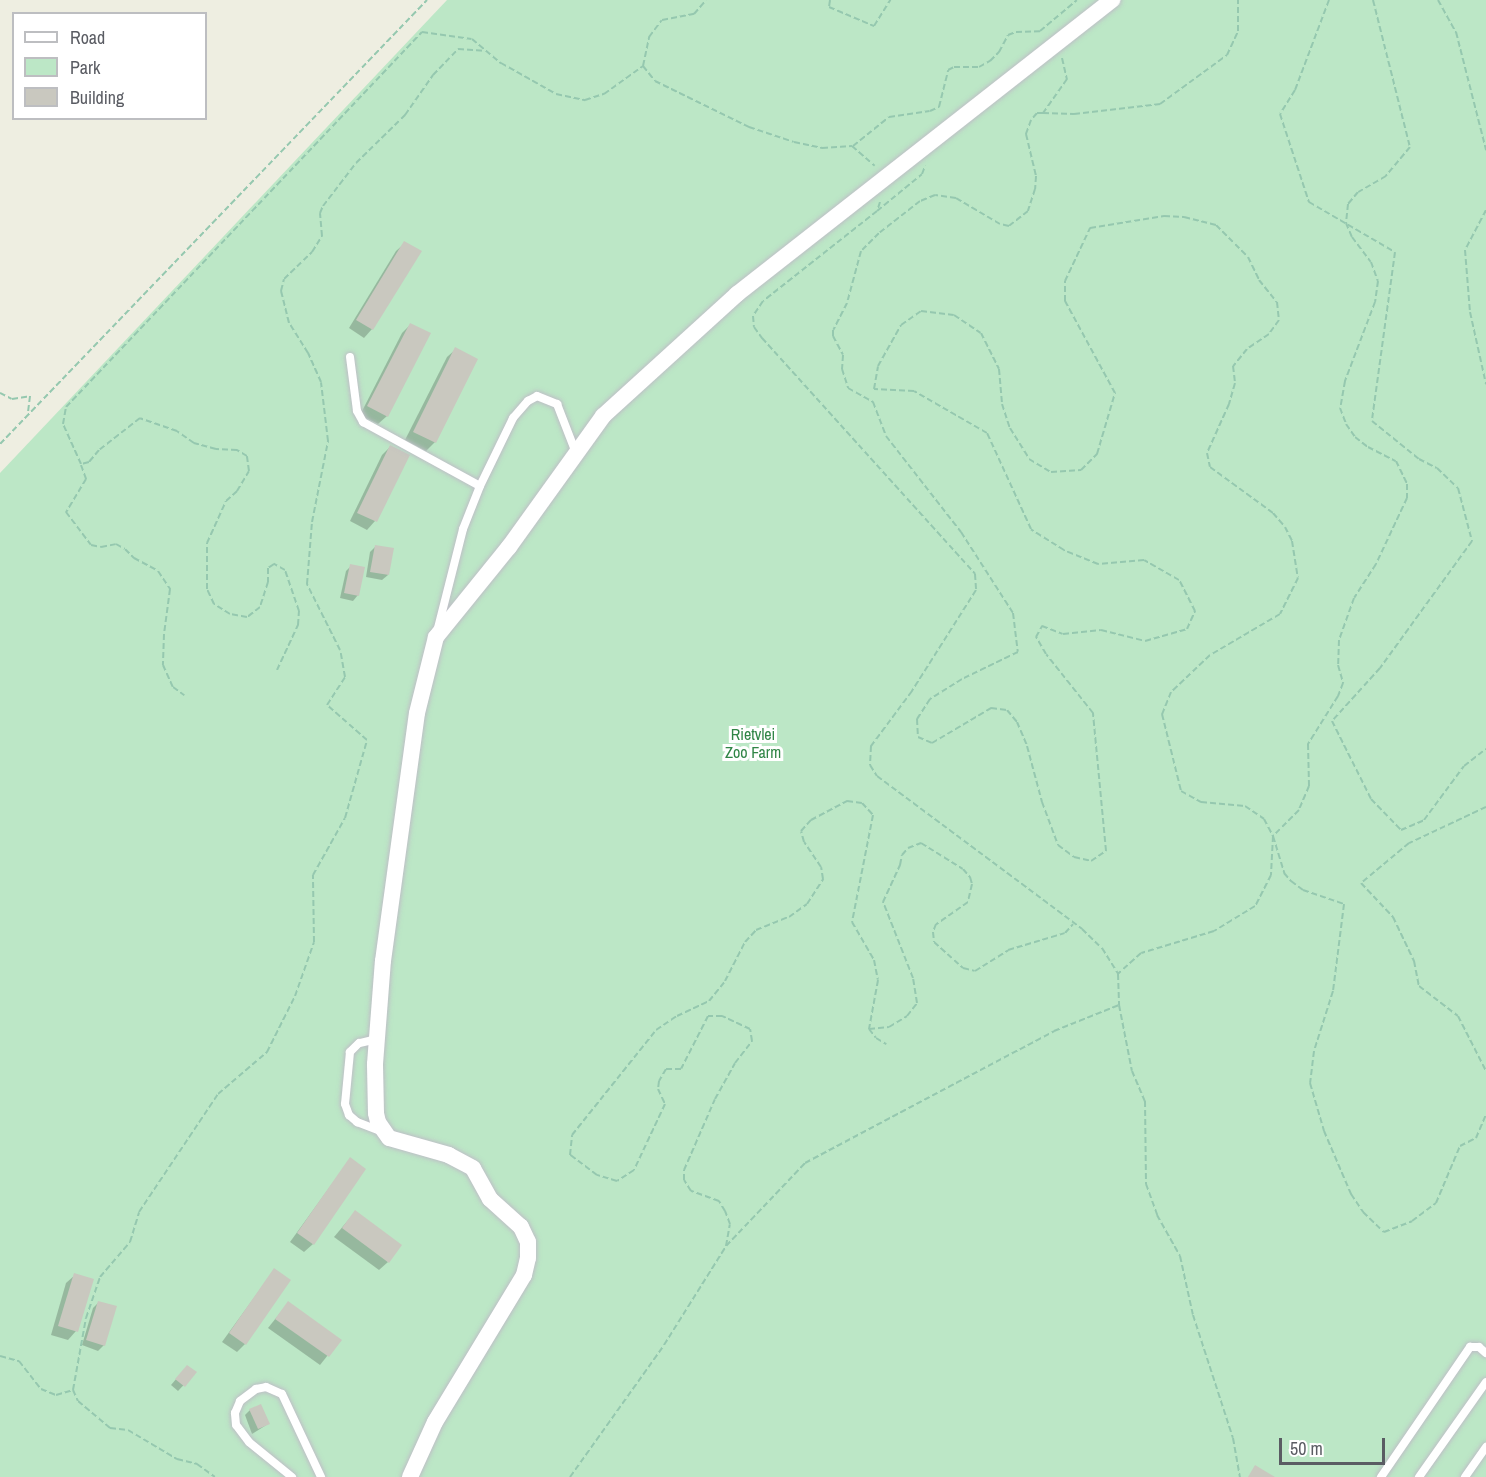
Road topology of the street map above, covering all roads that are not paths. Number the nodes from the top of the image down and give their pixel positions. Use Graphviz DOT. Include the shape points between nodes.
graph roads {
  1 [pos="1112,0"];
  2 [pos="350,357"];
  3 [pos="576,453"];
  4 [pos="480,486"];
  5 [pos="436,637"];
  6 [pos="378,1039"];
  7 [pos="384,1132"];
  8 [pos="1486,1353"];
  9 [pos="1486,1382"];
  10 [pos="1486,1448"];
  11 [pos="292,1477"];
  12 [pos="321,1477"];
  13 [pos="410,1477"];
  14 [pos="1381,1477"];
  15 [pos="1419,1477"];
  16 [pos="1465,1477"];
  1 -- 3 [label="street" via="737,294 603,416"];
  2 -- 4 [label="lane" via="357,411 363,422"];
  3 -- 4 [label="lane" via="557,404 537,396 513,418"];
  3 -- 5 [label="street" via="509,547"];
  4 -- 5 [label="lane" via="464,529"];
  5 -- 6 [label="street" via="415,722 383,961"];
  6 -- 7 [label="street" via="374,1096 378,1122"];
  6 -- 7 [label="lane" via="359,1043 350,1052 345,1104 357,1122"];
  7 -- 13 [label="street" via="389,1138 449,1155 473,1168 490,1199 521,1227 528,1242 524,1275 435,1422"];
  8 -- 14 [label="lane" via="1479,1347 1470,1347"];
  9 -- 15 [label="lane"];
  10 -- 16 [label="lane"];
  11 -- 12 [label="lane" via="249,1442 236,1425 240,1401 256,1389 266,1387 282,1394"];
}
